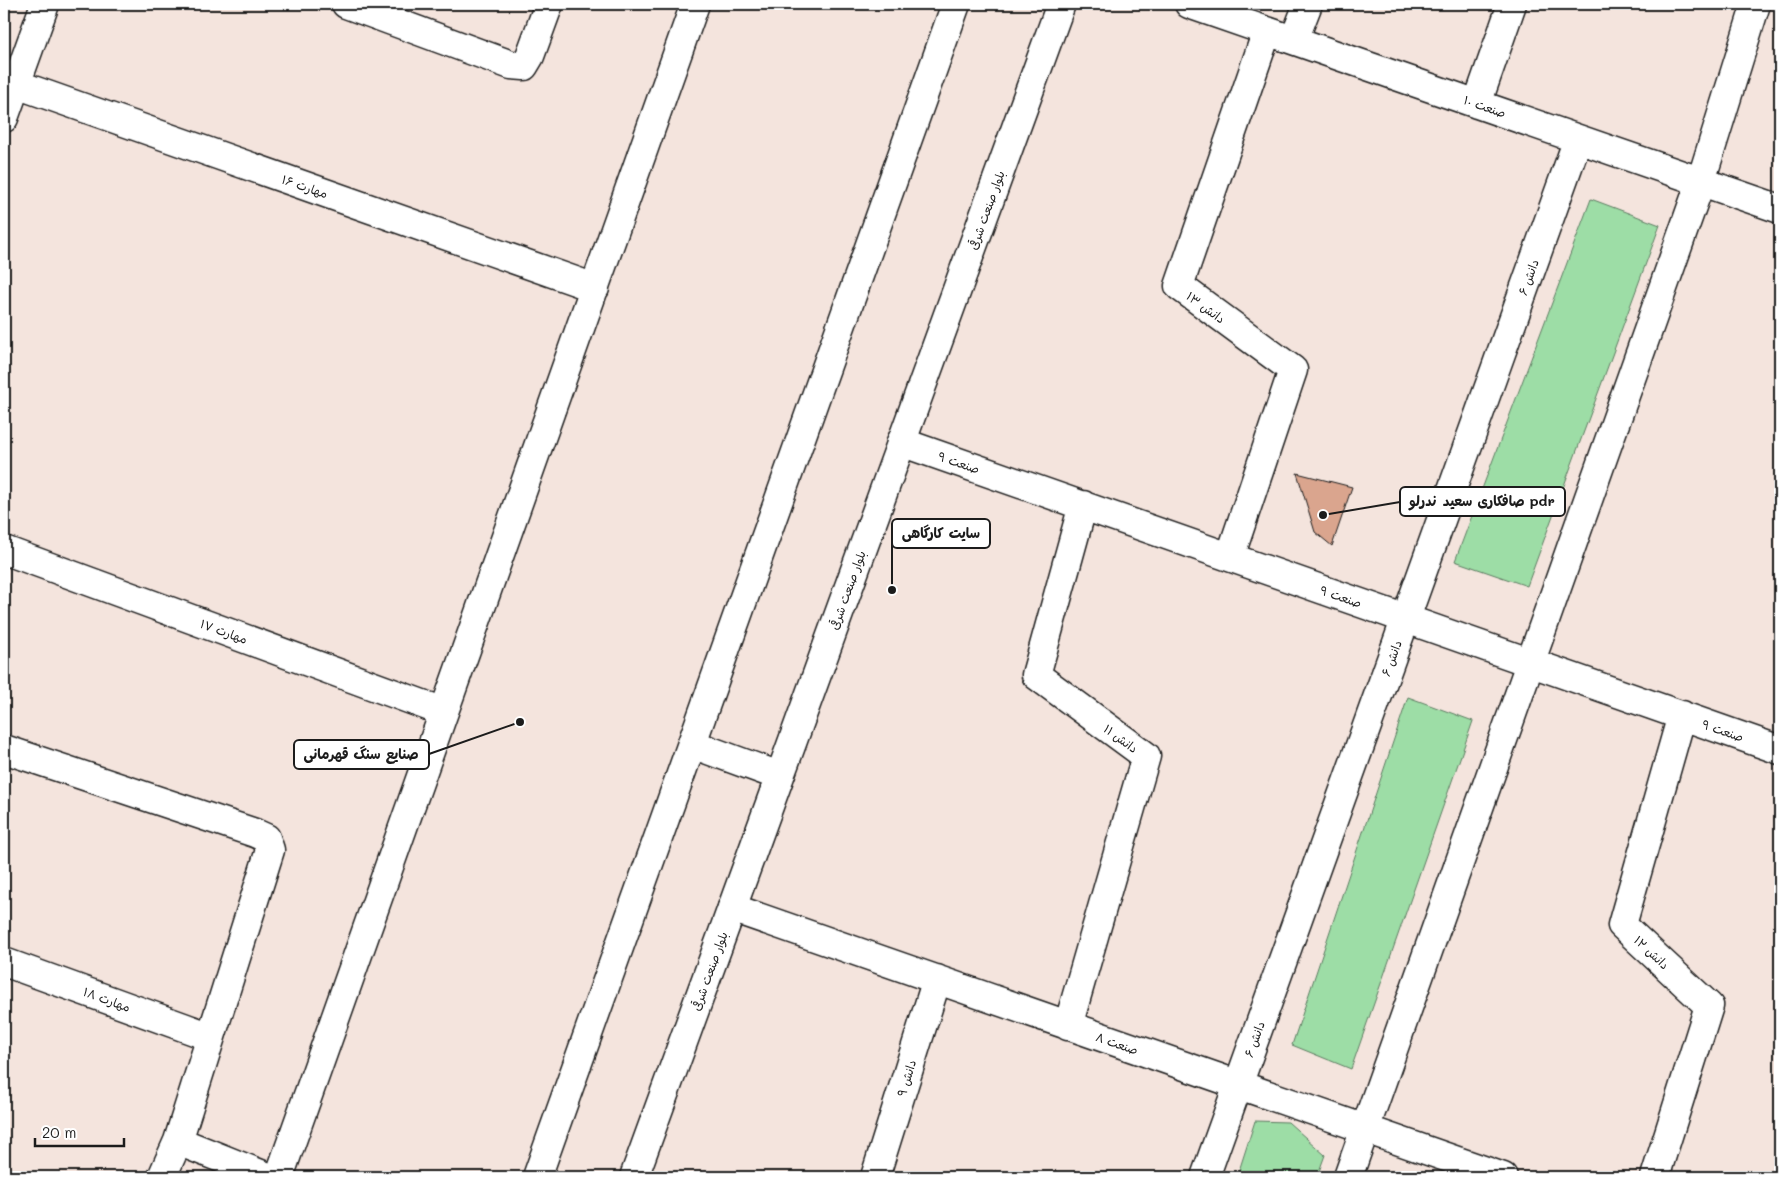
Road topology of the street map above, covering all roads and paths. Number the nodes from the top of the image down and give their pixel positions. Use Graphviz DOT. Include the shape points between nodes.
graph roads {
  1 [pos="45,4"];
  2 [pos="346,4"];
  3 [pos="549,4"];
  4 [pos="696,4"];
  5 [pos="956,4"];
  6 [pos="1061,4"];
  7 [pos="1189,4"];
  8 [pos="1308,4"];
  9 [pos="1512,4"];
  10 [pos="1756,4"];
  11 [pos="1267,31"];
  12 [pos="1294,40"];
  13 [pos="16,84"];
  14 [pos="1477,104"];
  15 [pos="4,118"];
  16 [pos="1578,139"];
  17 [pos="1701,181"];
  18 [pos="1780,209"];
  19 [pos="594,288"];
  20 [pos="901,442"];
  21 [pos="1083,505"];
  22 [pos="4,550"];
  23 [pos="1230,557"];
  24 [pos="1406,618"];
  25 [pos="1531,662"];
  26 [pos="444,712"];
  27 [pos="1682,715"];
  28 [pos="692,744"];
  29 [pos="4,749"];
  30 [pos="1780,750"];
  31 [pos="779,776"];
  32 [pos="732,908"];
  33 [pos="4,962"];
  34 [pos="937,980"];
  35 [pos="1068,1026"];
  36 [pos="211,1037"];
  37 [pos="1238,1085"];
  38 [pos="1366,1130"];
  39 [pos="178,1141"];
  40 [pos="162,1177"];
  41 [pos="268,1177"];
  42 [pos="279,1177"];
  43 [pos="537,1177"];
  44 [pos="634,1177"];
  45 [pos="875,1177"];
  46 [pos="1205,1177"];
  47 [pos="1348,1177"];
  48 [pos="1503,1177"];
  49 [pos="1655,1177"];
  1 -- 13 [label="street"];
  2 -- 3 [label="street" via="524,66"];
  4 -- 19 [label="street"];
  5 -- 28 [label="street"];
  6 -- 20 [label="street, بلوار صنعت شرقی"];
  7 -- 11 [label="street, صنعت ۱۰"];
  8 -- 12 [label="street"];
  9 -- 14 [label="street"];
  10 -- 17 [label="street"];
  11 -- 12 [label="street, صنعت ۱۰"];
  11 -- 23 [label="street, دانش ۱۳" via="1179,286 1293,370"];
  12 -- 14 [label="street, صنعت ۱۰"];
  13 -- 15 [label="street"];
  13 -- 19 [label="street, مهارت ۱۶"];
  14 -- 16 [label="street, صنعت ۱۰"];
  16 -- 17 [label="street, صنعت ۱۰"];
  16 -- 24 [label="street, دانش ۶"];
  17 -- 18 [label="street, صنعت ۱۰"];
  17 -- 25 [label="street"];
  19 -- 26 [label="street"];
  20 -- 21 [label="street, صنعت ۹"];
  20 -- 31 [label="street, بلوار صنعت شرقی"];
  21 -- 23 [label="street, صنعت ۹"];
  21 -- 35 [label="street, دانش ۱۱" via="1036,675 1146,756"];
  22 -- 26 [label="street, مهارت ۱۷"];
  23 -- 24 [label="street, صنعت ۹"];
  24 -- 25 [label="street, صنعت ۹"];
  24 -- 37 [label="street, دانش ۶"];
  25 -- 27 [label="street, صنعت ۹"];
  25 -- 38 [label="street"];
  26 -- 42 [label="street"];
  27 -- 30 [label="street, صنعت ۹"];
  27 -- 49 [label="street, دانش ۱۲" via="1622,925 1709,1006"];
  28 -- 31 [label="street"];
  28 -- 43 [label="street"];
  29 -- 36 [label="street" via="266,838 270,850"];
  31 -- 32 [label="street, بلوار صنعت شرقی"];
  32 -- 34 [label="street, صنعت ۸"];
  32 -- 44 [label="street, بلوار صنعت شرقی"];
  33 -- 36 [label="street, مهارت ۱۸"];
  34 -- 35 [label="street, صنعت ۸"];
  34 -- 45 [label="street, دانش ۹"];
  35 -- 37 [label="street, صنعت ۸"];
  36 -- 39 [label="street"];
  37 -- 38 [label="street, صنعت ۸"];
  37 -- 46 [label="street, دانش ۶"];
  38 -- 47 [label="street"];
  38 -- 48 [label="street, صنعت ۸"];
  39 -- 40 [label="street"];
  39 -- 41 [label="street"];
}
